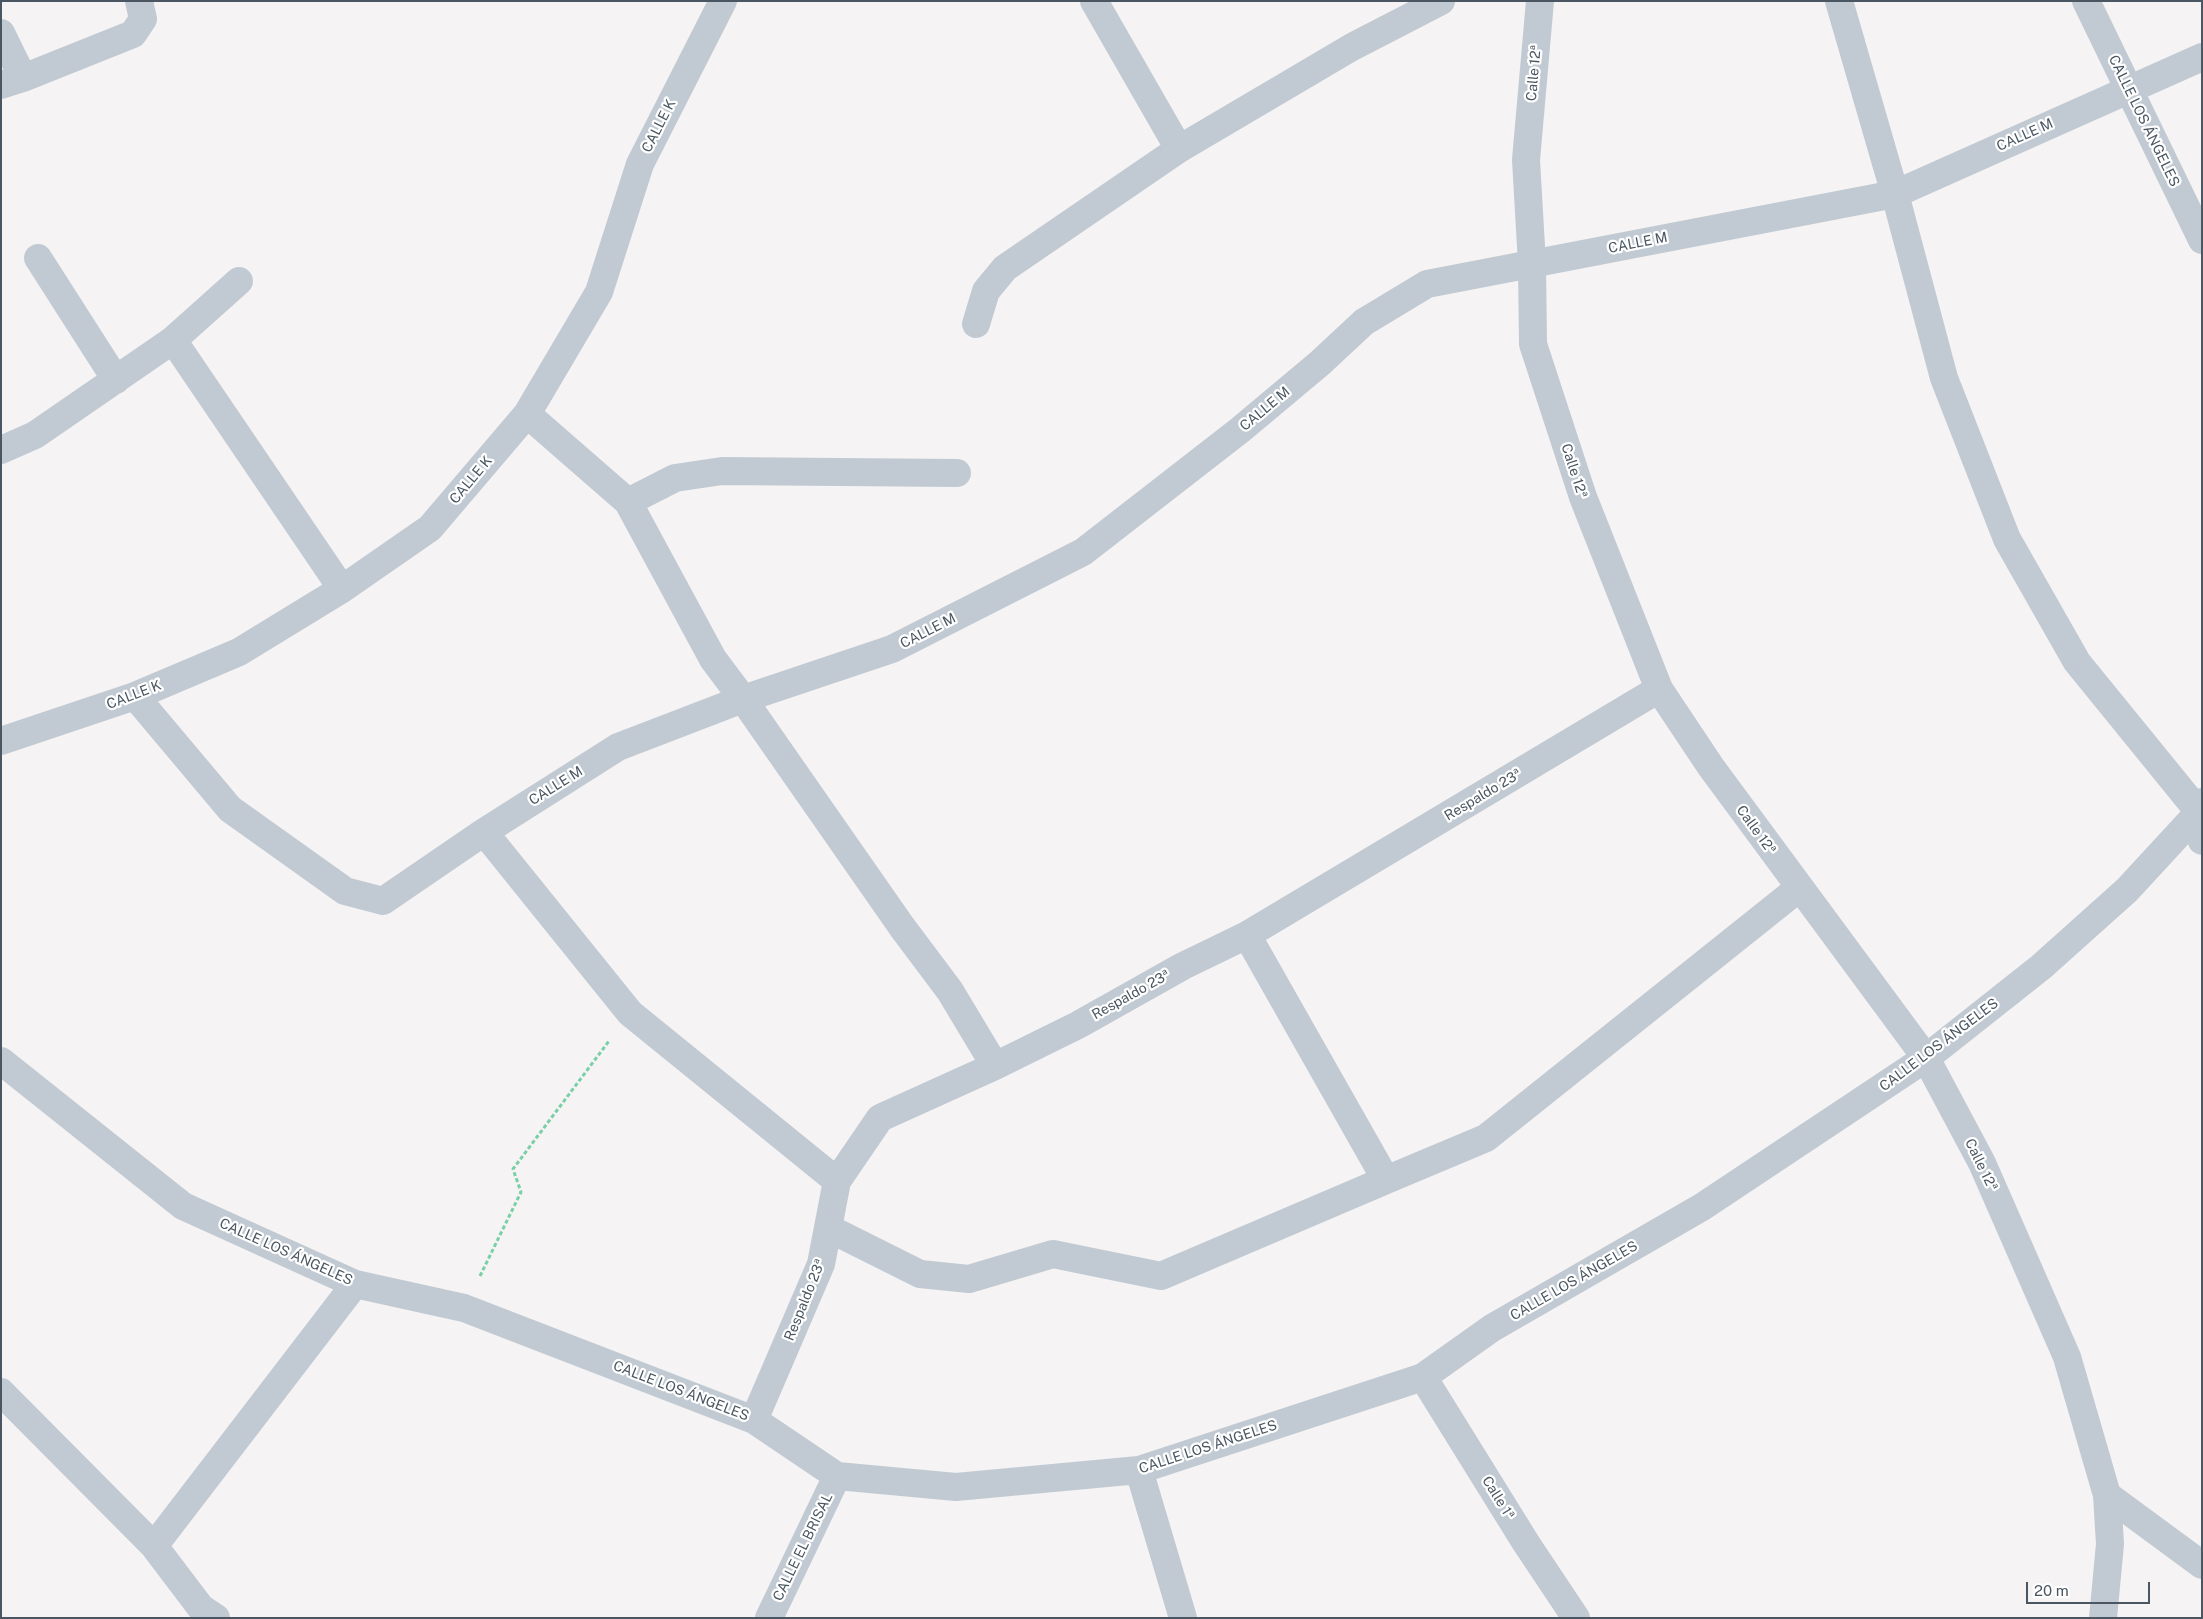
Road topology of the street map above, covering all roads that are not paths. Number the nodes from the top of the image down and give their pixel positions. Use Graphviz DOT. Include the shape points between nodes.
graph roads {
  1 [pos="139,1"];
  2 [pos="722,1"];
  3 [pos="1094,1"];
  4 [pos="1441,1"];
  5 [pos="1540,1"];
  6 [pos="1839,1"];
  7 [pos="2086,1"];
  8 [pos="1,33"];
  9 [pos="2202,57"];
  10 [pos="12,81"];
  11 [pos="2128,89"];
  12 [pos="1179,148"];
  13 [pos="1895,194"];
  14 [pos="2202,240"];
  15 [pos="38,258"];
  16 [pos="1532,264"];
  17 [pos="239,281"];
  18 [pos="976,324"];
  19 [pos="172,340"];
  20 [pos="116,380"];
  21 [pos="527,414"];
  22 [pos="1,450"];
  23 [pos="957,473"];
  24 [pos="628,502"];
  25 [pos="342,589"];
  26 [pos="1659,689"];
  27 [pos="135,696"];
  28 [pos="743,699"];
  29 [pos="1,741"];
  30 [pos="2200,807"];
  31 [pos="484,832"];
  32 [pos="2202,842"];
  33 [pos="1798,888"];
  34 [pos="1247,935"];
  35 [pos="1926,1058"];
  36 [pos="1,1061"];
  37 [pos="996,1066"];
  38 [pos="1386,1180"];
  39 [pos="837,1181"];
  40 [pos="828,1228"];
  41 [pos="355,1284"];
  42 [pos="1423,1377"];
  43 [pos="1,1392"];
  44 [pos="754,1420"];
  45 [pos="1139,1470"];
  46 [pos="837,1476"];
  47 [pos="2107,1495"];
  48 [pos="154,1546"];
  49 [pos="2202,1565"];
  50 [pos="204,1614"];
  51 [pos="769,1618"];
  52 [pos="1183,1618"];
  53 [pos="1576,1618"];
  54 [pos="2104,1618"];
  1 -- 10 [label="street" via="143,19 133,34"];
  2 -- 21 [label="street, CALLE K" via="640,164 599,292"];
  3 -- 12 [label="street"];
  4 -- 12 [label="street" via="1352,47"];
  5 -- 16 [label="street, Calle 12ª" via="1526,160"];
  6 -- 13 [label="street"];
  7 -- 11 [label="street, CALLE LOS ÁNGELES"];
  8 -- 10 [label="street"];
  9 -- 11 [label="street, CALLE M"];
  11 -- 13 [label="street, CALLE M"];
  11 -- 14 [label="street, CALLE LOS ÁNGELES"];
  12 -- 18 [label="street" via="1005,268 986,291"];
  13 -- 16 [label="street, CALLE M"];
  13 -- 30 [label="street" via="1944,378 2007,539 2077,662"];
  15 -- 20 [label="street"];
  16 -- 26 [label="street, Calle 12ª" via="1533,344 1583,497"];
  16 -- 28 [label="street, CALLE M" via="1427,284 1364,322 1240,430 1083,552 892,649"];
  17 -- 19 [label="street"];
  19 -- 20 [label="street"];
  19 -- 25 [label="street"];
  20 -- 22 [label="street" via="35,435"];
  21 -- 24 [label="street"];
  21 -- 25 [label="street, CALLE K" via="430,528"];
  23 -- 24 [label="street" via="722,471 675,478"];
  24 -- 28 [label="street" via="712,659"];
  25 -- 27 [label="street, CALLE K" via="239,652"];
  26 -- 33 [label="street, Calle 12ª"];
  26 -- 34 [label="street, Respaldo 23ª"];
  27 -- 29 [label="street, CALLE K"];
  27 -- 31 [label="street, CALLE M" via="230,810 345,891 383,901"];
  28 -- 31 [label="street, CALLE M" via="618,747"];
  28 -- 37 [label="street" via="950,991"];
  30 -- 32 [label="street"];
  30 -- 35 [label="street, CALLE LOS ÁNGELES" via="2127,890 2041,967"];
  31 -- 39 [label="street" via="630,1014"];
  33 -- 35 [label="street, Calle 12ª"];
  33 -- 38 [label="street" via="1486,1138"];
  34 -- 37 [label="street, Respaldo 23ª"];
  34 -- 38 [label="street"];
  35 -- 42 [label="street, CALLE LOS ÁNGELES" via="1702,1207 1492,1328"];
  35 -- 47 [label="street, Calle 12ª" via="1982,1163 2067,1357"];
  36 -- 41 [label="street, CALLE LOS ÁNGELES" via="183,1206"];
  37 -- 39 [label="street, Respaldo 23ª" via="880,1118"];
  38 -- 40 [label="street" via="1160,1276 1053,1254 969,1279 920,1274"];
  39 -- 40 [label="street, Respaldo 23ª"];
  40 -- 44 [label="street, Respaldo 23ª" via="821,1264"];
  41 -- 44 [label="street, CALLE LOS ÁNGELES" via="464,1308"];
  41 -- 48 [label="street"];
  42 -- 45 [label="street, CALLE LOS ÁNGELES"];
  42 -- 53 [label="street, Calle 1ª"];
  43 -- 48 [label="street"];
  44 -- 46 [label="street, CALLE LOS ÁNGELES"];
  45 -- 46 [label="street, CALLE LOS ÁNGELES" via="956,1487"];
  45 -- 52 [label="street"];
  46 -- 51 [label="street, CALLE EL BRISAL"];
  47 -- 49 [label="street"];
  47 -- 54 [label="street, Calle 12ª" via="2110,1544"];
  48 -- 50 [label="street"];
}
